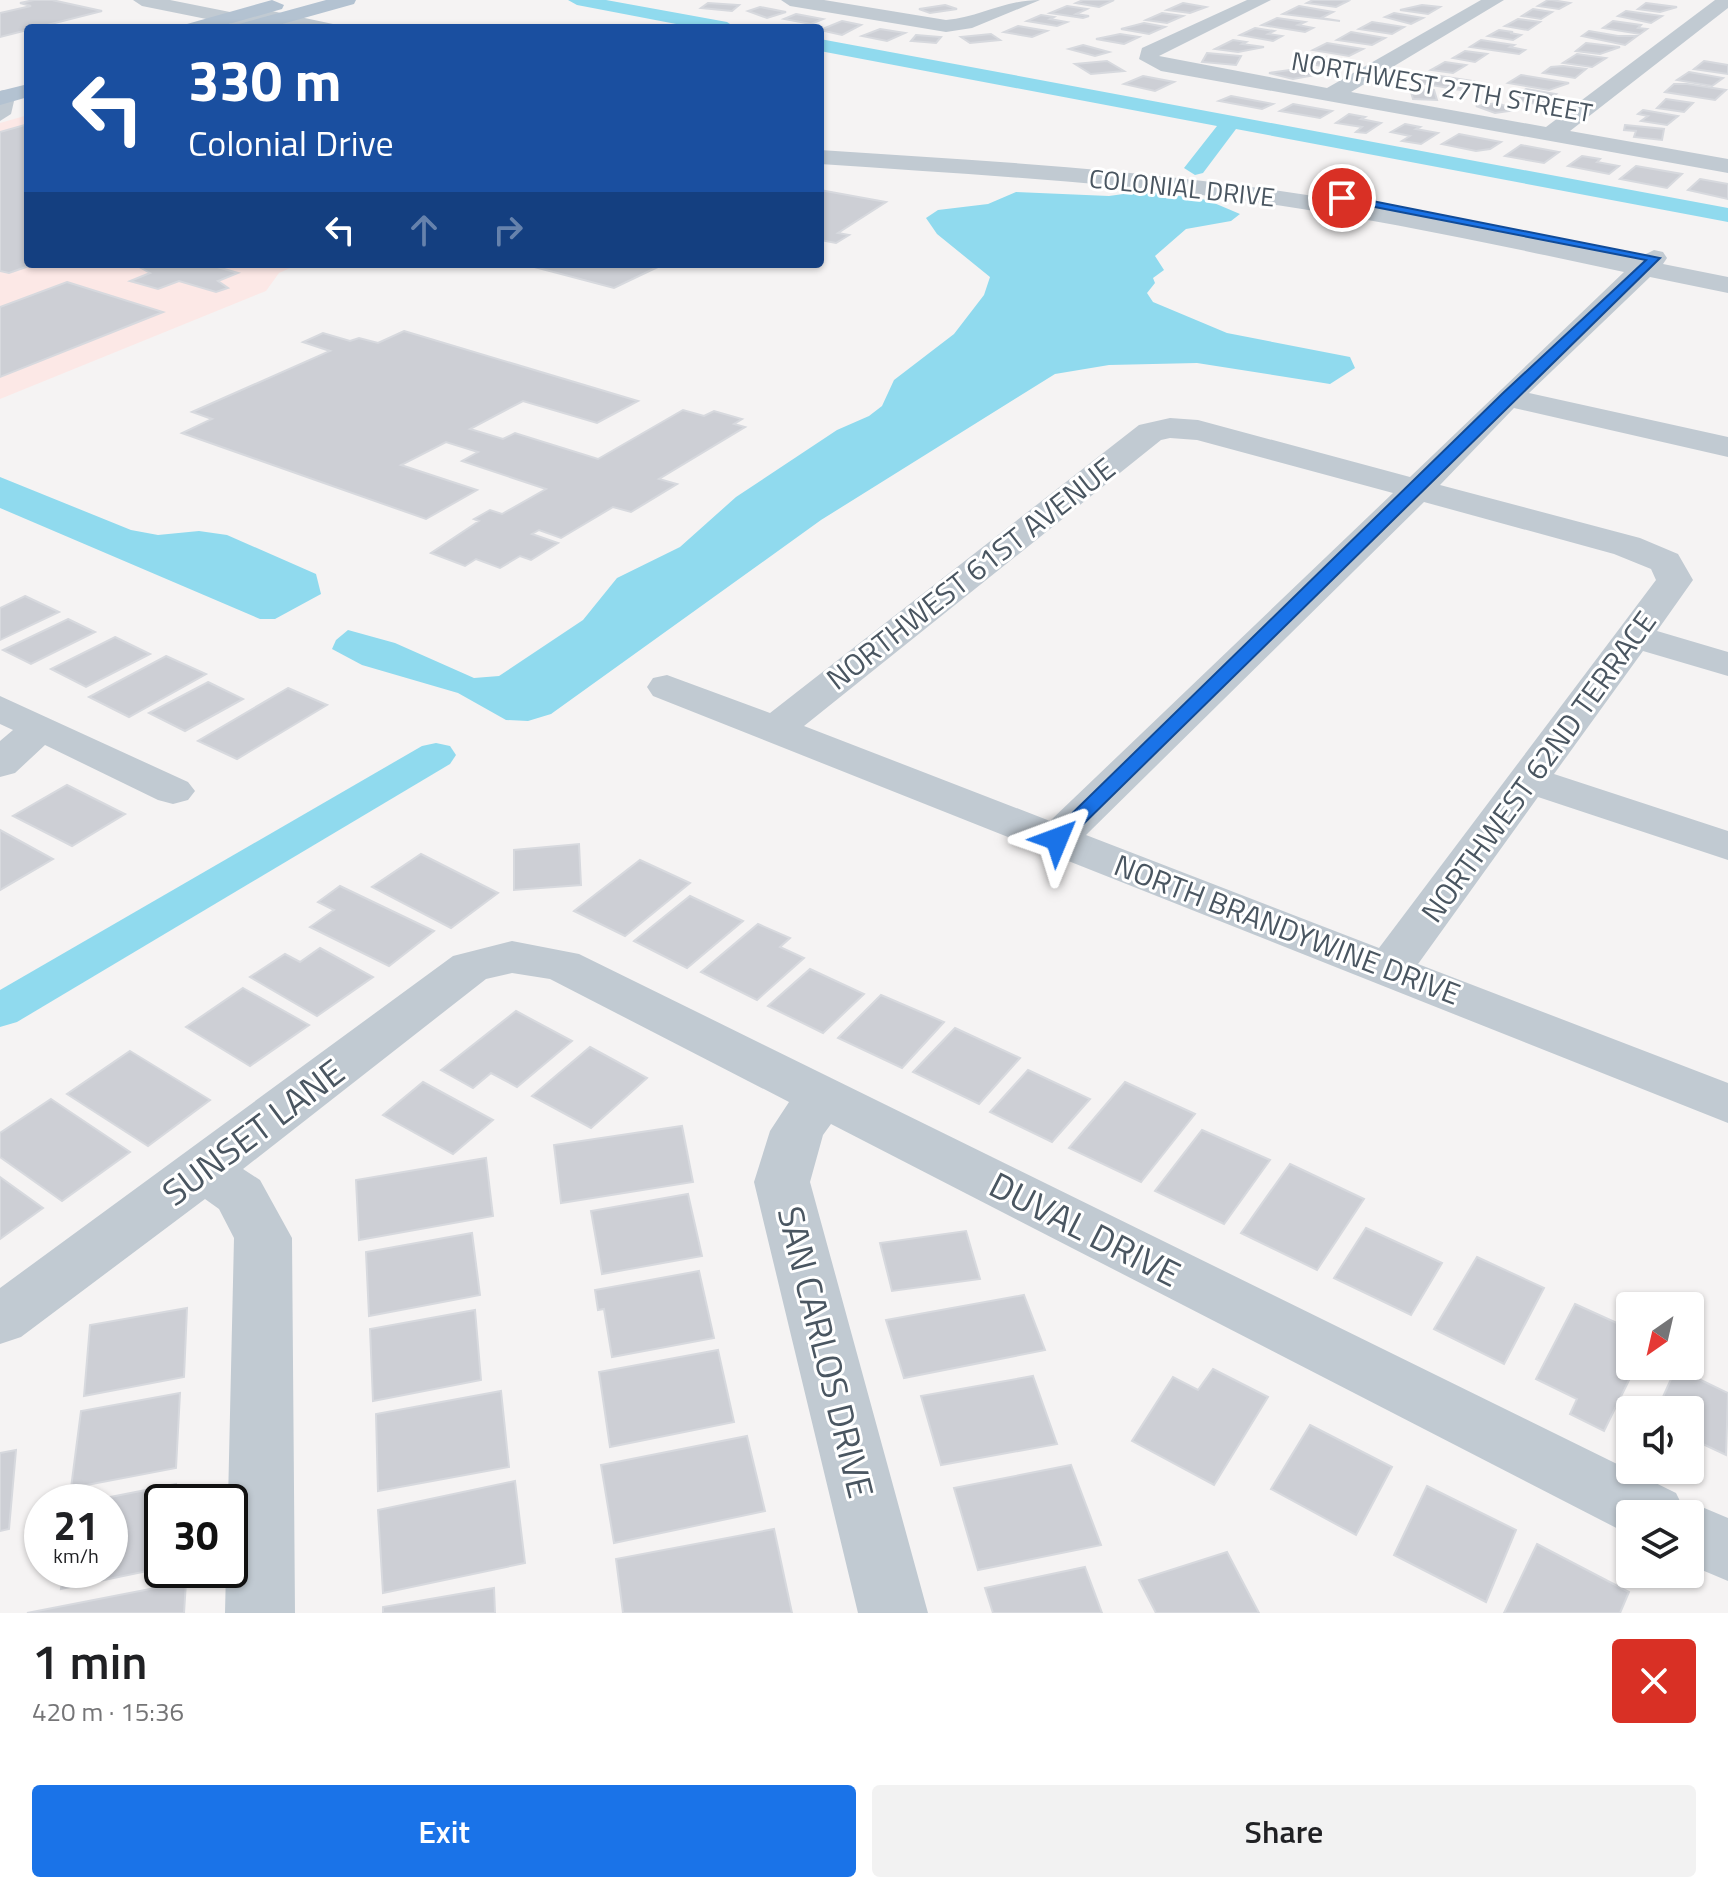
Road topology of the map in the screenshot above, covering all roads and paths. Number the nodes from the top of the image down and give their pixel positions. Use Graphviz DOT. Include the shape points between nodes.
graph roads {
  1 [pos="142,0"];
  2 [pos="192,0"];
  3 [pos="292,0"];
  4 [pos="347,0"];
  5 [pos="793,0"];
  6 [pos="1031,0"];
  7 [pos="1262,0"];
  8 [pos="1495,0"];
  9 [pos="1727,0"];
  10 [pos="258,21"];
  11 [pos="231,24"];
  12 [pos="287,24"];
  13 [pos="24,78"];
  14 [pos="24,91"];
  15 [pos="1329,96"];
  16 [pos="1,98"];
  17 [pos="1550,135"];
  18 [pos="824,146"];
  19 [pos="861,154"];
  20 [pos="824,157"];
  21 [pos="1728,166"];
  22 [pos="1648,263"];
  23 [pos="1728,273"];
  24 [pos="1728,285"];
  25 [pos="1507,397"];
  26 [pos="1728,447"];
  27 [pos="1419,487"];
  28 [pos="1637,637"];
  29 [pos="1728,664"];
  30 [pos="667,687"];
  31 [pos="0,708"];
  32 [pos="39,728"];
  33 [pos="775,729"];
  34 [pos="0,764"];
  35 [pos="1531,781"];
  36 [pos="173,791"];
  37 [pos="1057,839"];
  38 [pos="1728,846"];
  39 [pos="512,957"];
  40 [pos="1389,969"];
  41 [pos="821,1097"];
  42 [pos="1728,1104"];
  43 [pos="204,1170"];
  44 [pos="0,1320"];
  45 [pos="1625,1500"];
  46 [pos="1704,1539"];
  47 [pos="1728,1551"];
  48 [pos="260,1613"];
  49 [pos="893,1613"];
  1 -- 10 [label="street"];
  2 -- 10 [label="street"];
  3 -- 10 [label="main road"];
  4 -- 10 [label="main road"];
  5 -- 6 [label="street" via="946,26"];
  7 -- 15 [label="street, NORTHWEST 27TH STREET" via="1149,52 1149,59"];
  8 -- 15 [label="street"];
  9 -- 17 [label="street"];
  10 -- 11 [label="main road"];
  10 -- 12 [label="street"];
  13 -- 16 [label="main road"];
  14 -- 16 [label="main road"];
  15 -- 17 [label="street, NORTHWEST 27TH STREET"];
  17 -- 21 [label="street, NORTHWEST 27TH STREET"];
  18 -- 19 [label="street, COLONIAL DRIVE"];
  19 -- 20 [label="street, COLONIAL DRIVE"];
  19 -- 22 [label="street, COLONIAL DRIVE" via="1163,178"];
  22 -- 23 [label="street, COLONIAL DRIVE"];
  22 -- 24 [label="street, COLONIAL DRIVE"];
  22 -- 25 [label="street"];
  25 -- 26 [label="street"];
  25 -- 27 [label="street"];
  27 -- 28 [label="street, NORTHWEST 62ND TERRACE" via="1627,546 1665,562 1675,580"];
  27 -- 33 [label="street, NORTHWEST 61ST AVENUE" via="1198,430 1150,432"];
  27 -- 37 [label="street"];
  28 -- 29 [label="street"];
  28 -- 35 [label="street, NORTHWEST 62ND TERRACE"];
  30 -- 33 [label="street, NORTH BRANDYWINE DRIVE"];
  31 -- 32 [label="street"];
  32 -- 34 [label="street"];
  32 -- 36 [label="street"];
  33 -- 37 [label="street, NORTH BRANDYWINE DRIVE"];
  35 -- 38 [label="street"];
  35 -- 40 [label="street, NORTHWEST 62ND TERRACE"];
  37 -- 40 [label="street, NORTH BRANDYWINE DRIVE"];
  39 -- 41 [label="street, DUVAL DRIVE" via="562,965"];
  39 -- 43 [label="street, SUNSET LANE" via="470,967"];
  40 -- 42 [label="street, NORTH BRANDYWINE DRIVE"];
  41 -- 45 [label="street, DUVAL DRIVE"];
  41 -- 49 [label="street, SAN CARLOS DRIVE" via="797,1131 782,1182"];
  43 -- 44 [label="street, SUNSET LANE"];
  43 -- 48 [label="street" via="240,1195 263,1238"];
  46 -- 47 [label="street"];
}
